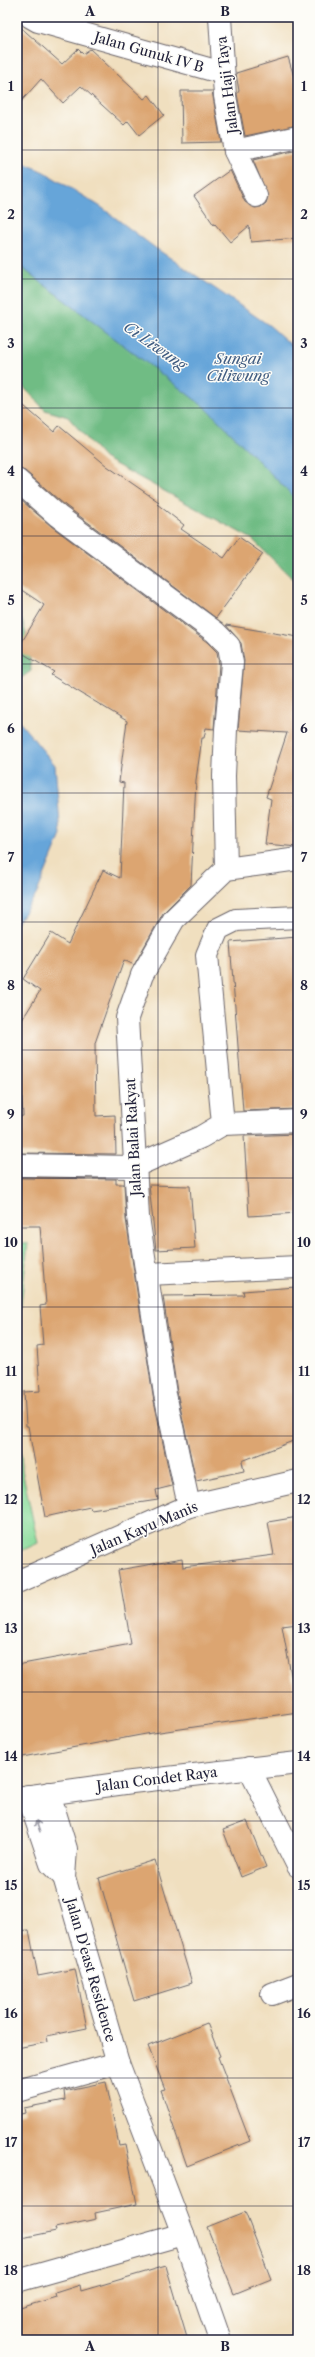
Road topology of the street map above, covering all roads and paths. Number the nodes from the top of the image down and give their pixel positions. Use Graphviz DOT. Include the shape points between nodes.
graph roads {
  1 [pos="31,17"];
  2 [pos="220,17"];
  3 [pos="223,73"];
  4 [pos="298,136"];
  5 [pos="235,151"];
  6 [pos="256,196"];
  7 [pos="17,480"];
  8 [pos="298,859"];
  9 [pos="226,869"];
  10 [pos="298,917"];
  11 [pos="298,1121"];
  12 [pos="223,1124"];
  13 [pos="17,1165"];
  14 [pos="134,1167"];
  15 [pos="298,1267"];
  16 [pos="148,1274"];
  17 [pos="298,1481"];
  18 [pos="189,1506"];
  19 [pos="17,1582"];
  20 [pos="298,1763"];
  21 [pos="249,1768"];
  22 [pos="49,1793"];
  23 [pos="22,1797"];
  24 [pos="298,1866"];
  25 [pos="64,1877"];
  26 [pos="298,1984"];
  27 [pos="272,1994"];
  28 [pos="118,2063"];
  29 [pos="17,2090"];
  30 [pos="183,2234"];
  31 [pos="17,2282"];
  32 [pos="220,2340"];
  1 -- 3 [label="street, Jalan Gunuk IV B" via="38,22"];
  2 -- 3 [label="street, Jalan Haji Taya"];
  3 -- 5 [label="street, Jalan Haji Taya"];
  4 -- 5 [label="street"];
  5 -- 6 [label="street, Jalan Haji Taya"];
  7 -- 9 [label="street" via="58,516 215,632 229,646 232,663 224,776"];
  8 -- 9 [label="street"];
  9 -- 14 [label="street, Jalan Balai Rakyat" via="174,919 142,975 127,1018"];
  10 -- 12 [label="street" via="236,920 218,930 207,955"];
  11 -- 12 [label="street"];
  12 -- 14 [label="street" via="201,1137"];
  13 -- 14 [label="street"];
  14 -- 16 [label="street, Jalan Balai Rakyat" via="138,1217"];
  15 -- 16 [label="street"];
  16 -- 18 [label="street, Jalan Balai Rakyat" via="165,1394"];
  17 -- 18 [label="street, Jalan Kayu Manis"];
  18 -- 19 [label="street, Jalan Kayu Manis"];
  20 -- 21 [label="street, Jalan Condet Raya"];
  21 -- 22 [label="street, Jalan Condet Raya"];
  21 -- 24 [label="street"];
  22 -- 23 [label="street, Jalan Condet Raya"];
  22 -- 25 [label="street, Jalan D'east Residence" via="66,1849"];
  25 -- 23 [label="street, Jalan D'east Residence, one-way" via="51,1864"];
  25 -- 28 [label="street, Jalan D'east Residence"];
  26 -- 27 [label="street"];
  28 -- 29 [label="street"];
  28 -- 30 [label="street, Jalan D'east Residence"];
  30 -- 31 [label="street"];
  30 -- 32 [label="street, Jalan D'east Residence"];
}
